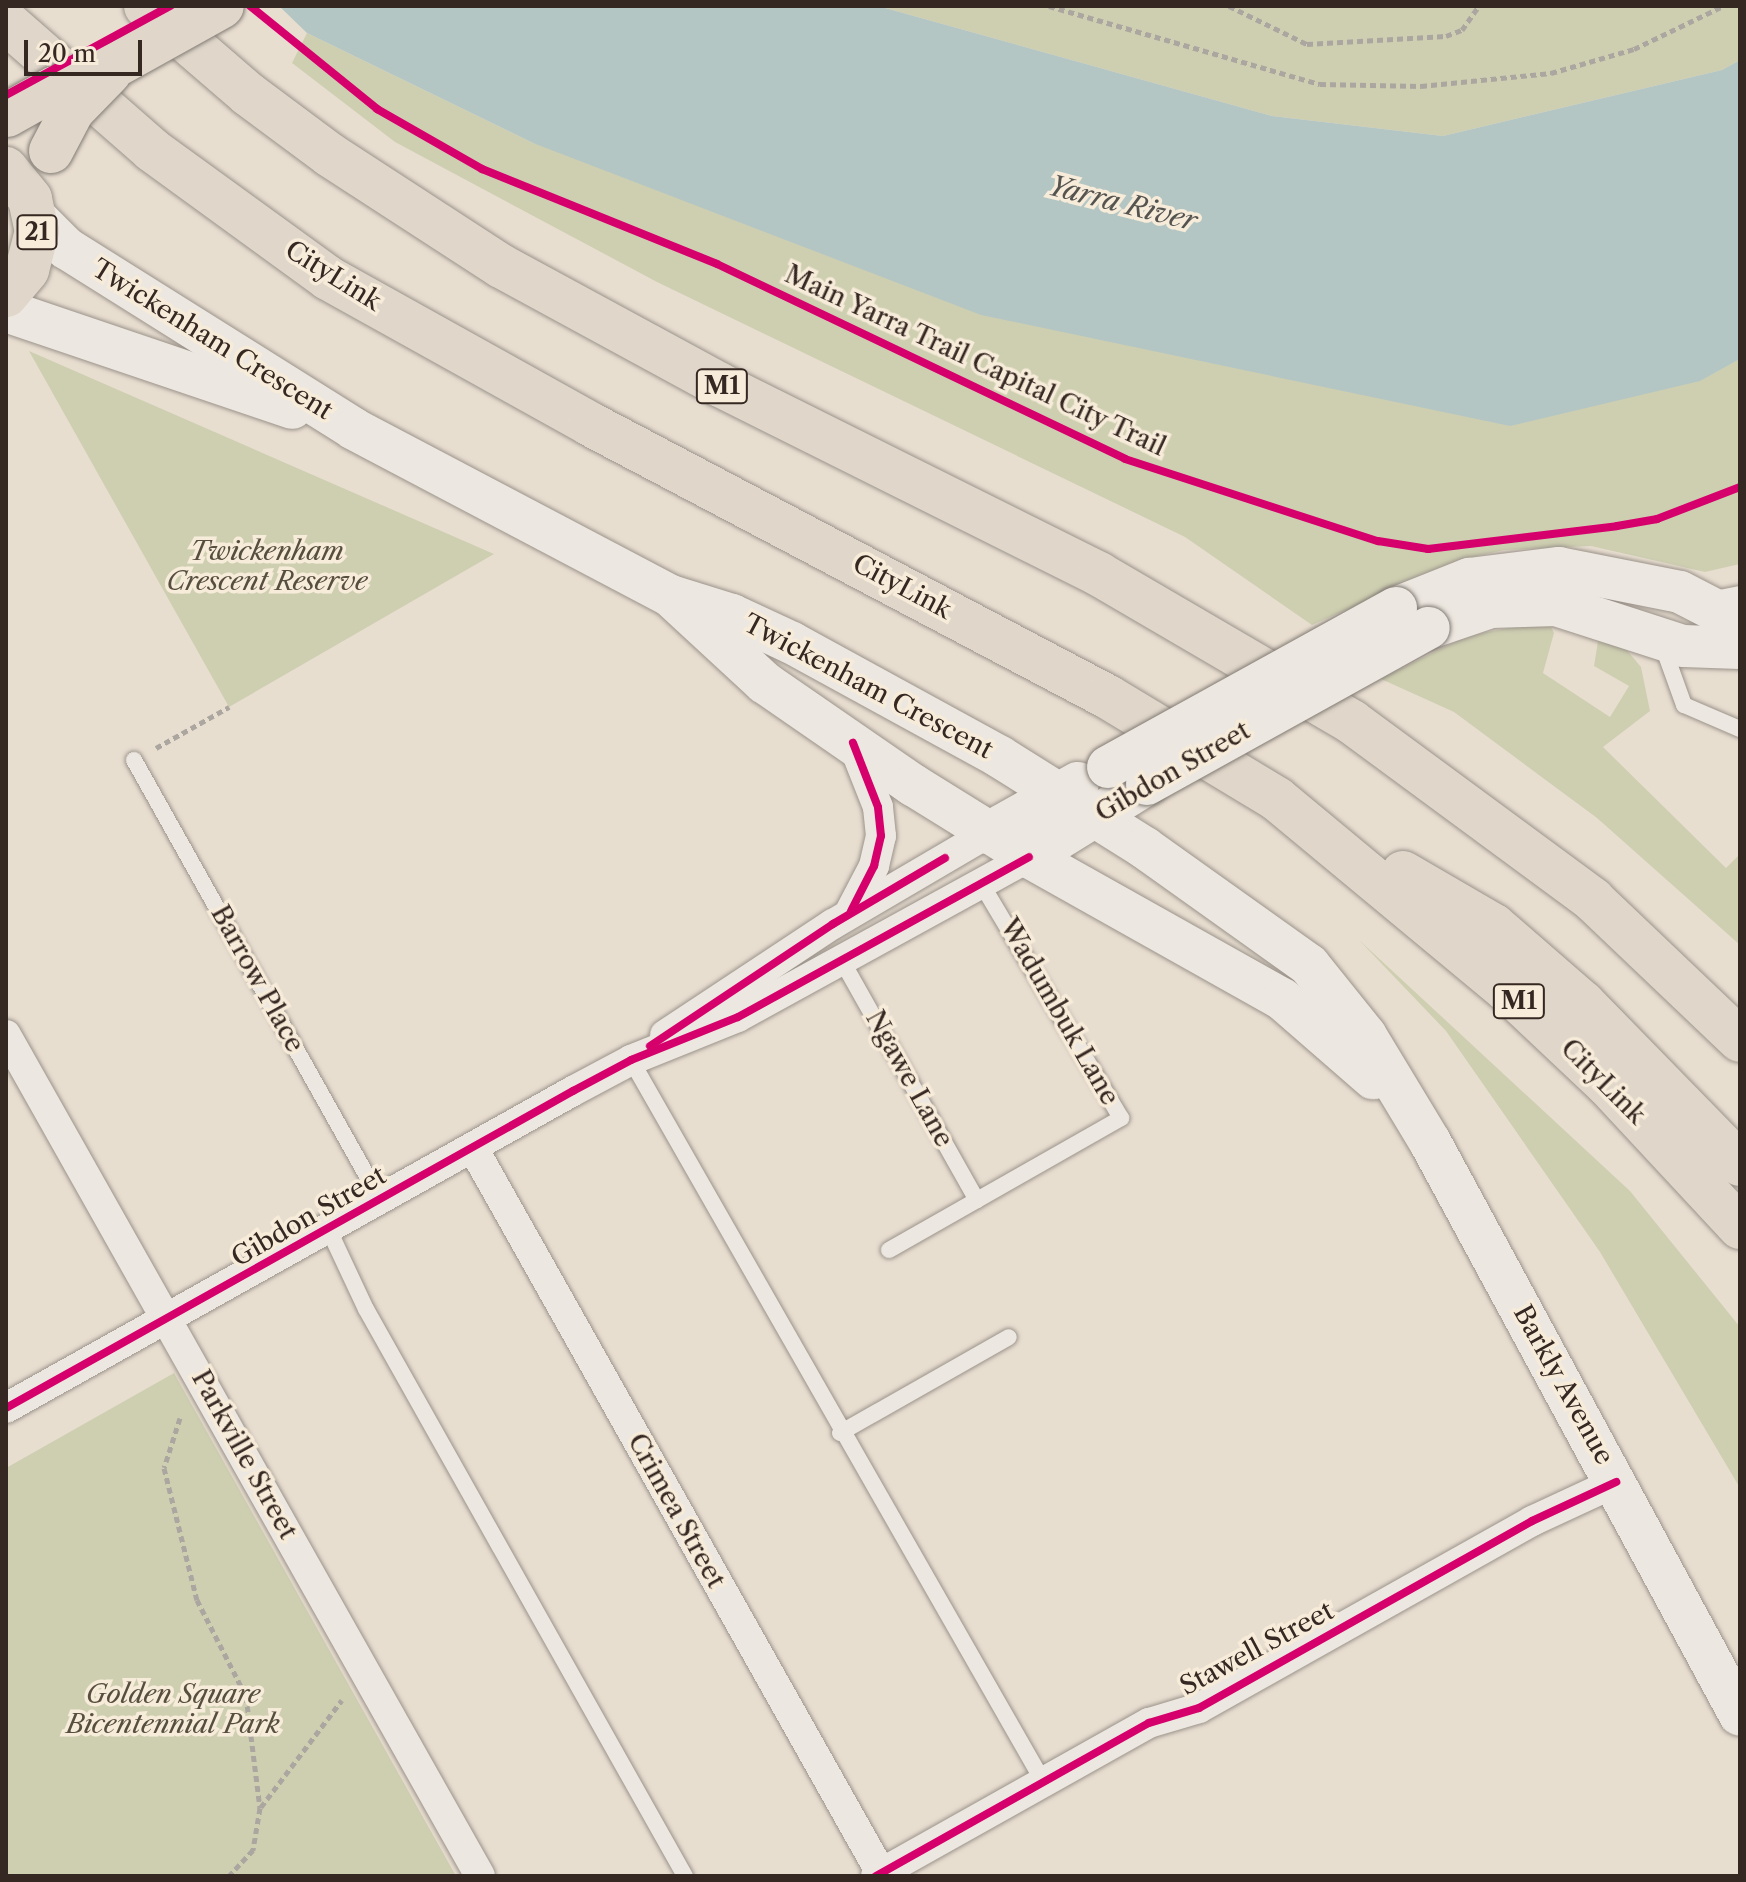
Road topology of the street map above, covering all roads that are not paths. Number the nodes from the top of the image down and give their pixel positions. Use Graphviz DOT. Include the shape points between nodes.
graph roads {
  1 [pos="146,6"];
  2 [pos="222,6"];
  3 [pos="6,22"];
  4 [pos="116,65"];
  5 [pos="6,115"];
  6 [pos="6,169"];
  7 [pos="35,215"];
  8 [pos="6,295"];
  9 [pos="6,311"];
  10 [pos="354,429"];
  11 [pos="1641,581"];
  12 [pos="1583,590"];
  13 [pos="1740,594"];
  14 [pos="671,596"];
  15 [pos="1693,597"];
  16 [pos="1413,618"];
  17 [pos="1740,623"];
  18 [pos="1661,639"];
  19 [pos="1740,648"];
  20 [pos="1740,729"];
  21 [pos="853,743"];
  22 [pos="134,760"];
  23 [pos="1058,794"];
  24 [pos="1277,799"];
  25 [pos="1097,817"];
  26 [pos="988,833"];
  27 [pos="1029,857"];
  28 [pos="982,885"];
  29 [pos="849,914"];
  30 [pos="841,959"];
  31 [pos="6,1035"];
  32 [pos="1740,1040"];
  33 [pos="631,1060"];
  34 [pos="1430,1142"];
  35 [pos="473,1148"];
  36 [pos="1740,1164"];
  37 [pos="380,1199"];
  38 [pos="977,1200"];
  39 [pos="1740,1227"];
  40 [pos="328,1228"];
  41 [pos="889,1250"];
  42 [pos="168,1319"];
  43 [pos="1009,1337"];
  44 [pos="6,1408"];
  45 [pos="840,1433"];
  46 [pos="1616,1482"];
  47 [pos="1740,1715"];
  48 [pos="1044,1783"];
  49 [pos="878,1875"];
  50 [pos="480,1876"];
  51 [pos="685,1876"];
  1 -- 32 [label="main road, M1" via="318,146 501,266 720,385 1099,574 1352,722 1593,900"];
  2 -- 4 [label="main road, 21, bridge"];
  3 -- 24 [label="main road, CityLink / M1" via="152,150 328,278 590,424 1108,697"];
  4 -- 5 [label="main road, 21, bridge" via="55,88"];
  4 -- 7 [label="main road, 21, bridge" via="72,111 51,151"];
  6 -- 7 [label="main road, 21"];
  7 -- 8 [label="main road, 21" via="33,257"];
  7 -- 10 [label="main road, Twickenham Crescent" via="66,248"];
  9 -- 10 [label="main road, Twickenham Crescent"];
  10 -- 14 [label="main road, Twickenham Crescent"];
  11 -- 12 [label="main road, Gibdon Street"];
  11 -- 15 [label="main road, Gibdon Street"];
  11 -- 18 [label="main road"];
  12 -- 16 [label="main road, Gibdon Street"];
  12 -- 18 [label="main road, Gibdon Street"];
  13 -- 15 [label="lane, Gibdon Street" via="1716,600"];
  14 -- 21 [label="main road, Twickenham Crescent" via="741,663"];
  14 -- 23 [label="main road, Twickenham Crescent" via="732,615 792,643"];
  15 -- 17 [label="main road, Gibdon Street"];
  16 -- 23 [label="main road, Gibdon Street, bridge"];
  16 -- 25 [label="main road, Gibdon Street, bridge"];
  18 -- 19 [label="main road, Gibdon Street" via="1695,648"];
  18 -- 20 [label="lane" via="1684,705"];
  21 -- 26 [label="main road, Twickenham Crescent"];
  21 -- 29 [label="street" via="878,807 881,836 874,866"];
  22 -- 37 [label="lane, Barrow Place"];
  23 -- 25 [label="main road, Barkly Avenue"];
  23 -- 26 [label="main road, Gibdon Street"];
  24 -- 36 [label="main road, M1" via="1494,926 1583,1003"];
  24 -- 39 [label="main road, CityLink / M1" via="1506,989 1608,1085"];
  25 -- 27 [label="main road, Gibdon Street"];
  25 -- 34 [label="main road, Barkly Avenue" via="1309,965 1366,1036"];
  26 -- 27 [label="main road, Barkly Avenue"];
  26 -- 29 [label="street, Gibdon Street"];
  27 -- 28 [label="street, Gibdon Street"];
  27 -- 34 [label="main road, Barkly Avenue" via="1229,966 1302,1013 1370,1074"];
  28 -- 30 [label="street, Gibdon Street"];
  28 -- 38 [label="lane, Wadumbuk Lane" via="1121,1118"];
  29 -- 33 [label="street, Gibdon Street"];
  30 -- 33 [label="street, Gibdon Street" via="738,1017"];
  30 -- 38 [label="lane, Ngawe Lane"];
  31 -- 42 [label="street, Parkville Street"];
  33 -- 35 [label="street, Gibdon Street"];
  33 -- 45 [label="lane"];
  34 -- 46 [label="main road, Barkly Avenue"];
  35 -- 37 [label="street, Gibdon Street"];
  35 -- 49 [label="street, Crimea Street"];
  37 -- 40 [label="street, Gibdon Street"];
  38 -- 41 [label="lane, Wadumbuk Lane"];
  40 -- 42 [label="street, Gibdon Street"];
  40 -- 51 [label="lane" via="366,1309"];
  42 -- 44 [label="street, Gibdon Street"];
  42 -- 50 [label="street, Parkville Street"];
  43 -- 45 [label="lane"];
  45 -- 48 [label="lane"];
  46 -- 47 [label="main road, Barkly Avenue"];
  46 -- 48 [label="street, Stawell Street" via="1532,1521 1199,1708 1149,1723"];
  48 -- 49 [label="street, Stawell Street"];
}
